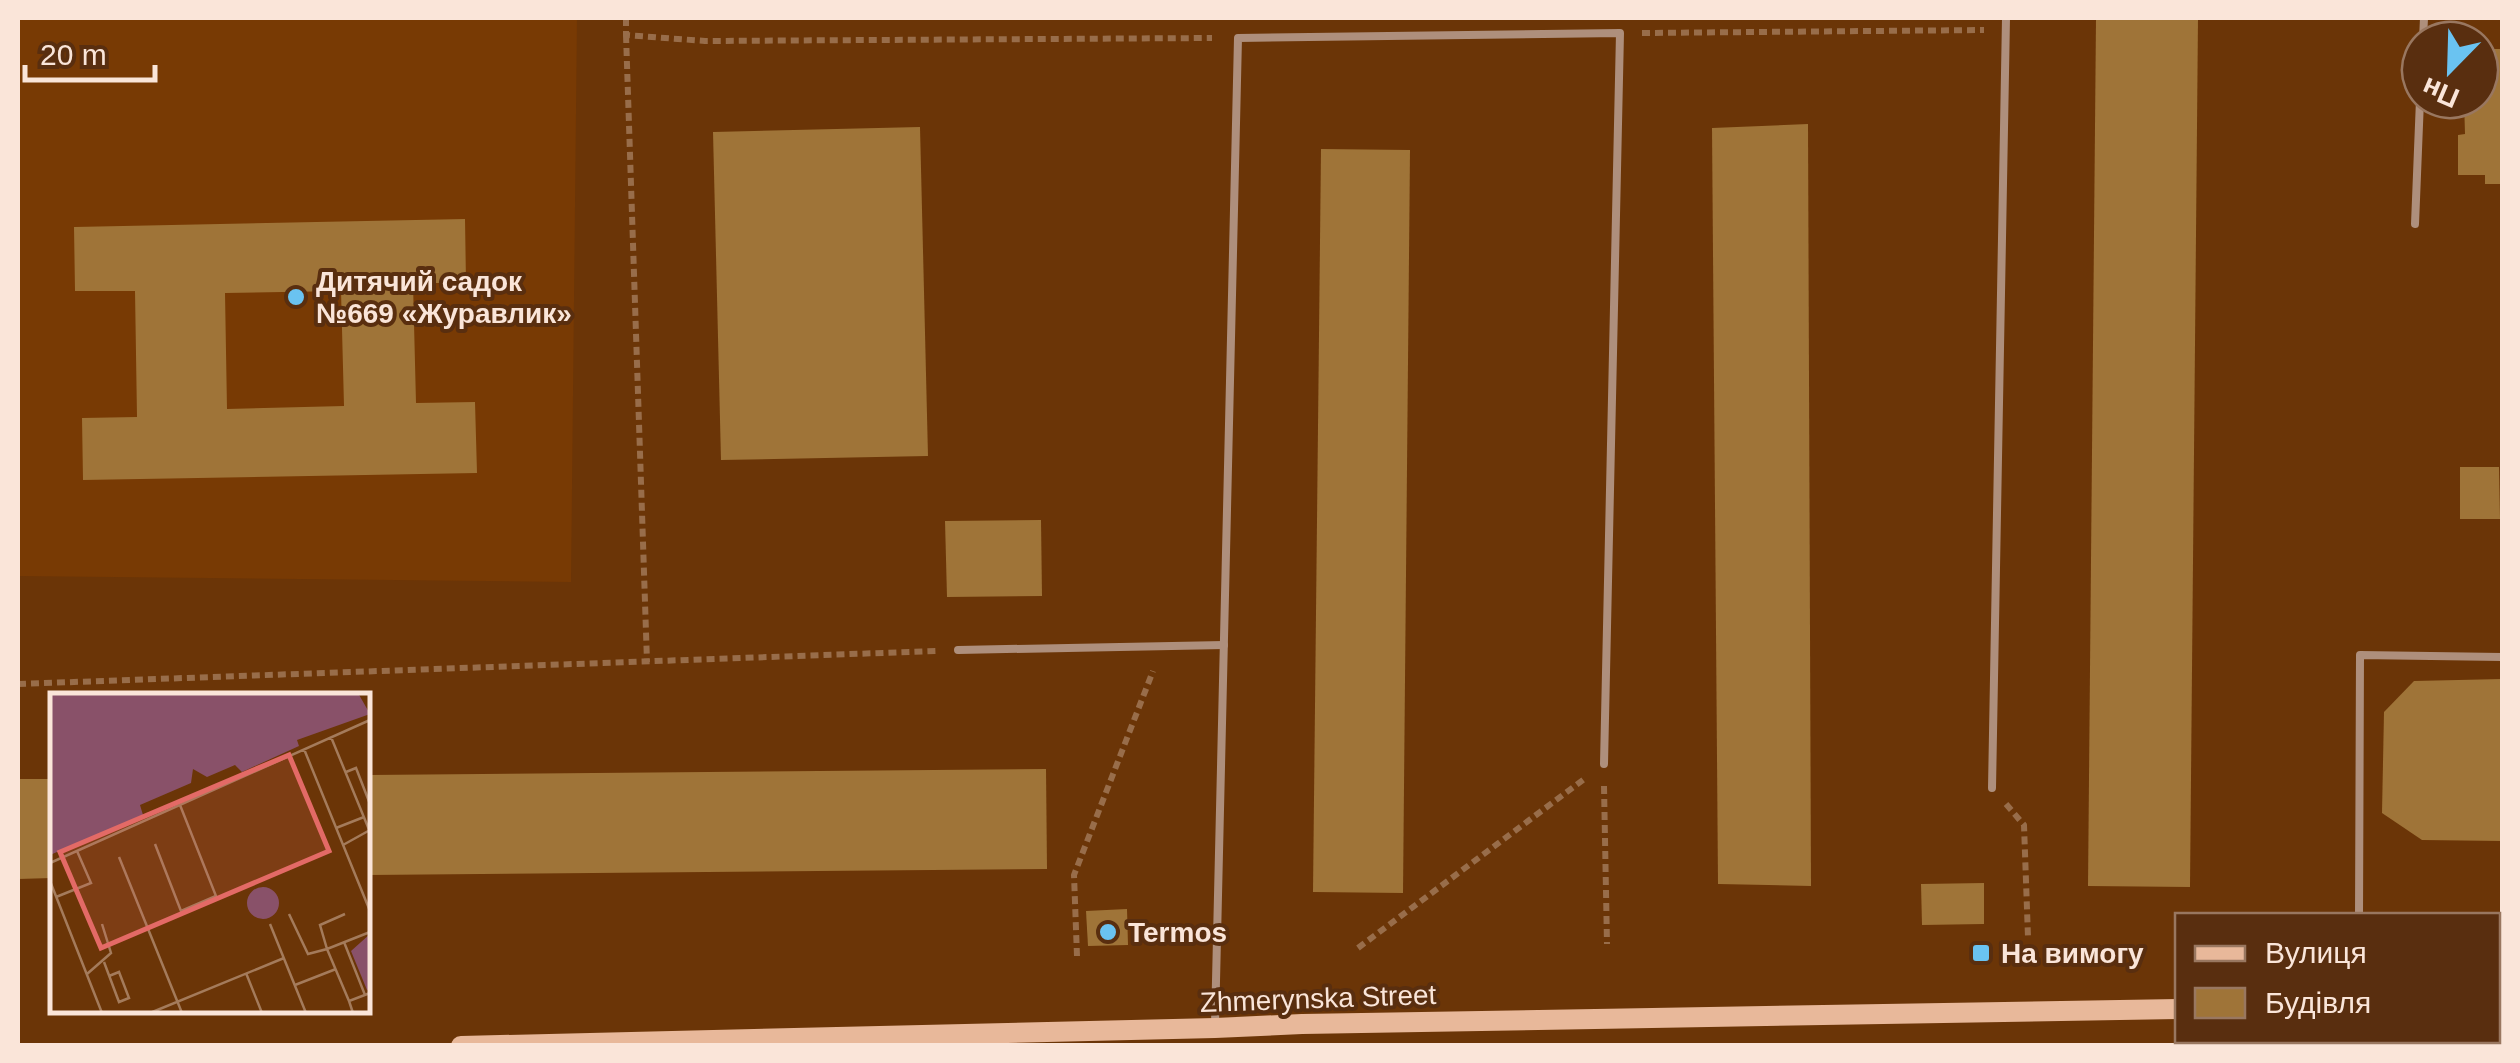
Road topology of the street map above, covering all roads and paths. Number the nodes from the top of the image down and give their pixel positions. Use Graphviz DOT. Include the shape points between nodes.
graph roads {
  1 [pos="626,18"];
  2 [pos="2006,18"];
  3 [pos="2006,30"];
  4 [pos="1620,33"];
  5 [pos="626,35"];
  6 [pos="1238,38"];
  7 [pos="2419,120"];
  8 [pos="2414,224"];
  9 [pos="1224,645"];
  10 [pos="1162,646"];
  11 [pos="958,650"];
  12 [pos="2502,657"];
  13 [pos="647,662"];
  14 [pos="18,684"];
  15 [pos="1604,764"];
  16 [pos="1992,788"];
  17 [pos="2360,913"];
  18 [pos="2028,936"];
  19 [pos="1608,944"];
  20 [pos="1358,948"];
  21 [pos="1077,956"];
  22 [pos="2175,1009"];
  23 [pos="1215,1028"];
  24 [pos="461,1046"];
  1 -- 5 [label="path"];
  2 -- 3 [label="lane"];
  3 -- 4 [label="path"];
  3 -- 16 [label="lane"];
  4 -- 6 [label="lane"];
  4 -- 15 [label="lane"];
  5 -- 6 [label="path"];
  5 -- 13 [label="path"];
  6 -- 9 [label="lane"];
  7 -- 8 [label="lane"];
  9 -- 10 [label="lane"];
  9 -- 23 [label="lane"];
  10 -- 11 [label="lane"];
  10 -- 21 [label="path" via="1074,875"];
  11 -- 13 [label="path"];
  12 -- 17 [label="lane" via="2360,655"];
  13 -- 14 [label="path"];
  15 -- 19 [label="path"];
  15 -- 20 [label="path"];
  16 -- 18 [label="path" via="2024,825"];
  22 -- 23 [label="main road, Zhmerynska Street"];
  23 -- 24 [label="main road, Zhmerynska Street"];
}
